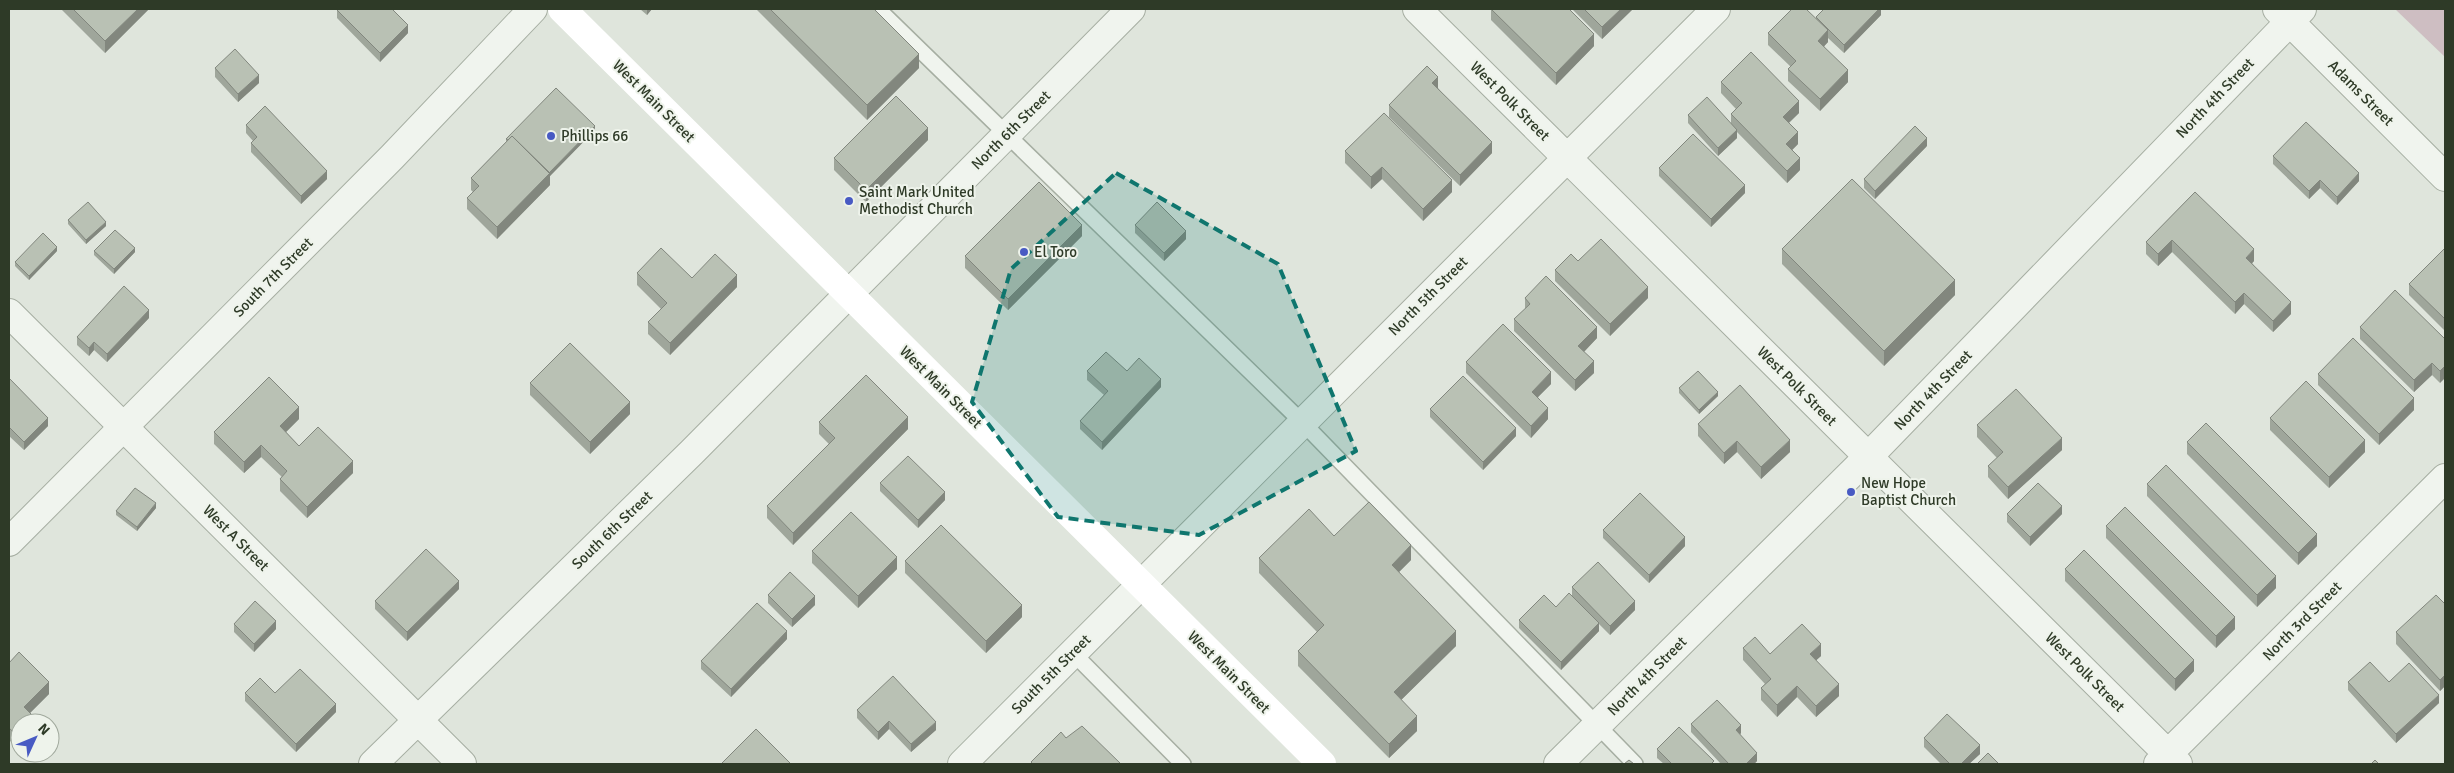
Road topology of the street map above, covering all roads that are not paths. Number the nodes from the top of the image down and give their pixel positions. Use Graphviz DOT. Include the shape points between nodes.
graph roads {
  1 [pos="533,9"];
  2 [pos="562,9"];
  3 [pos="878,9"];
  4 [pos="1131,9"];
  5 [pos="1416,9"];
  6 [pos="1716,9"];
  7 [pos="2289,13"];
  8 [pos="1006,134"];
  9 [pos="1567,158"];
  10 [pos="2445,177"];
  11 [pos="848,294"];
  12 [pos="9,313"];
  13 [pos="1302,422"];
  14 [pos="124,428"];
  15 [pos="1868,457"];
  16 [pos="2445,478"];
  17 [pos="9,542"];
  18 [pos="1140,585"];
  19 [pos="1072,652"];
  20 [pos="417,720"];
  21 [pos="1596,726"];
  22 [pos="1310,760"];
  23 [pos="2168,761"];
  24 [pos="373,764"];
  25 [pos="462,764"];
  26 [pos="963,764"];
  27 [pos="1183,764"];
  28 [pos="1558,764"];
  29 [pos="1635,764"];
  1 -- 14 [label="street, South 7th Street"];
  2 -- 11 [label="main road, West Main Street"];
  3 -- 8 [label="lane"];
  4 -- 8 [label="street, North 6th Street"];
  5 -- 9 [label="street, West Polk Street"];
  6 -- 9 [label="street, North 5th Street"];
  7 -- 10 [label="street, Adams Street"];
  7 -- 15 [label="street, North 4th Street"];
  8 -- 11 [label="street, North 6th Street"];
  8 -- 13 [label="lane"];
  9 -- 13 [label="street, North 5th Street"];
  9 -- 15 [label="street, West Polk Street"];
  11 -- 18 [label="main road, West Main Street"];
  11 -- 20 [label="street, South 6th Street" via="692,452"];
  12 -- 14 [label="street, West A Street"];
  13 -- 18 [label="street, North 5th Street"];
  13 -- 21 [label="lane"];
  14 -- 17 [label="street, South 7th Street"];
  14 -- 20 [label="street, West A Street"];
  15 -- 21 [label="street, North 4th Street"];
  15 -- 23 [label="street, West Polk Street"];
  16 -- 23 [label="street, North 3rd Street"];
  18 -- 19 [label="street, South 5th Street"];
  18 -- 22 [label="main road, West Main Street"];
  19 -- 26 [label="street, South 5th Street"];
  19 -- 27 [label="lane"];
  20 -- 24 [label="street, South 6th Street"];
  20 -- 25 [label="street, West A Street"];
  21 -- 28 [label="street, North 4th Street"];
  21 -- 29 [label="lane"];
}
